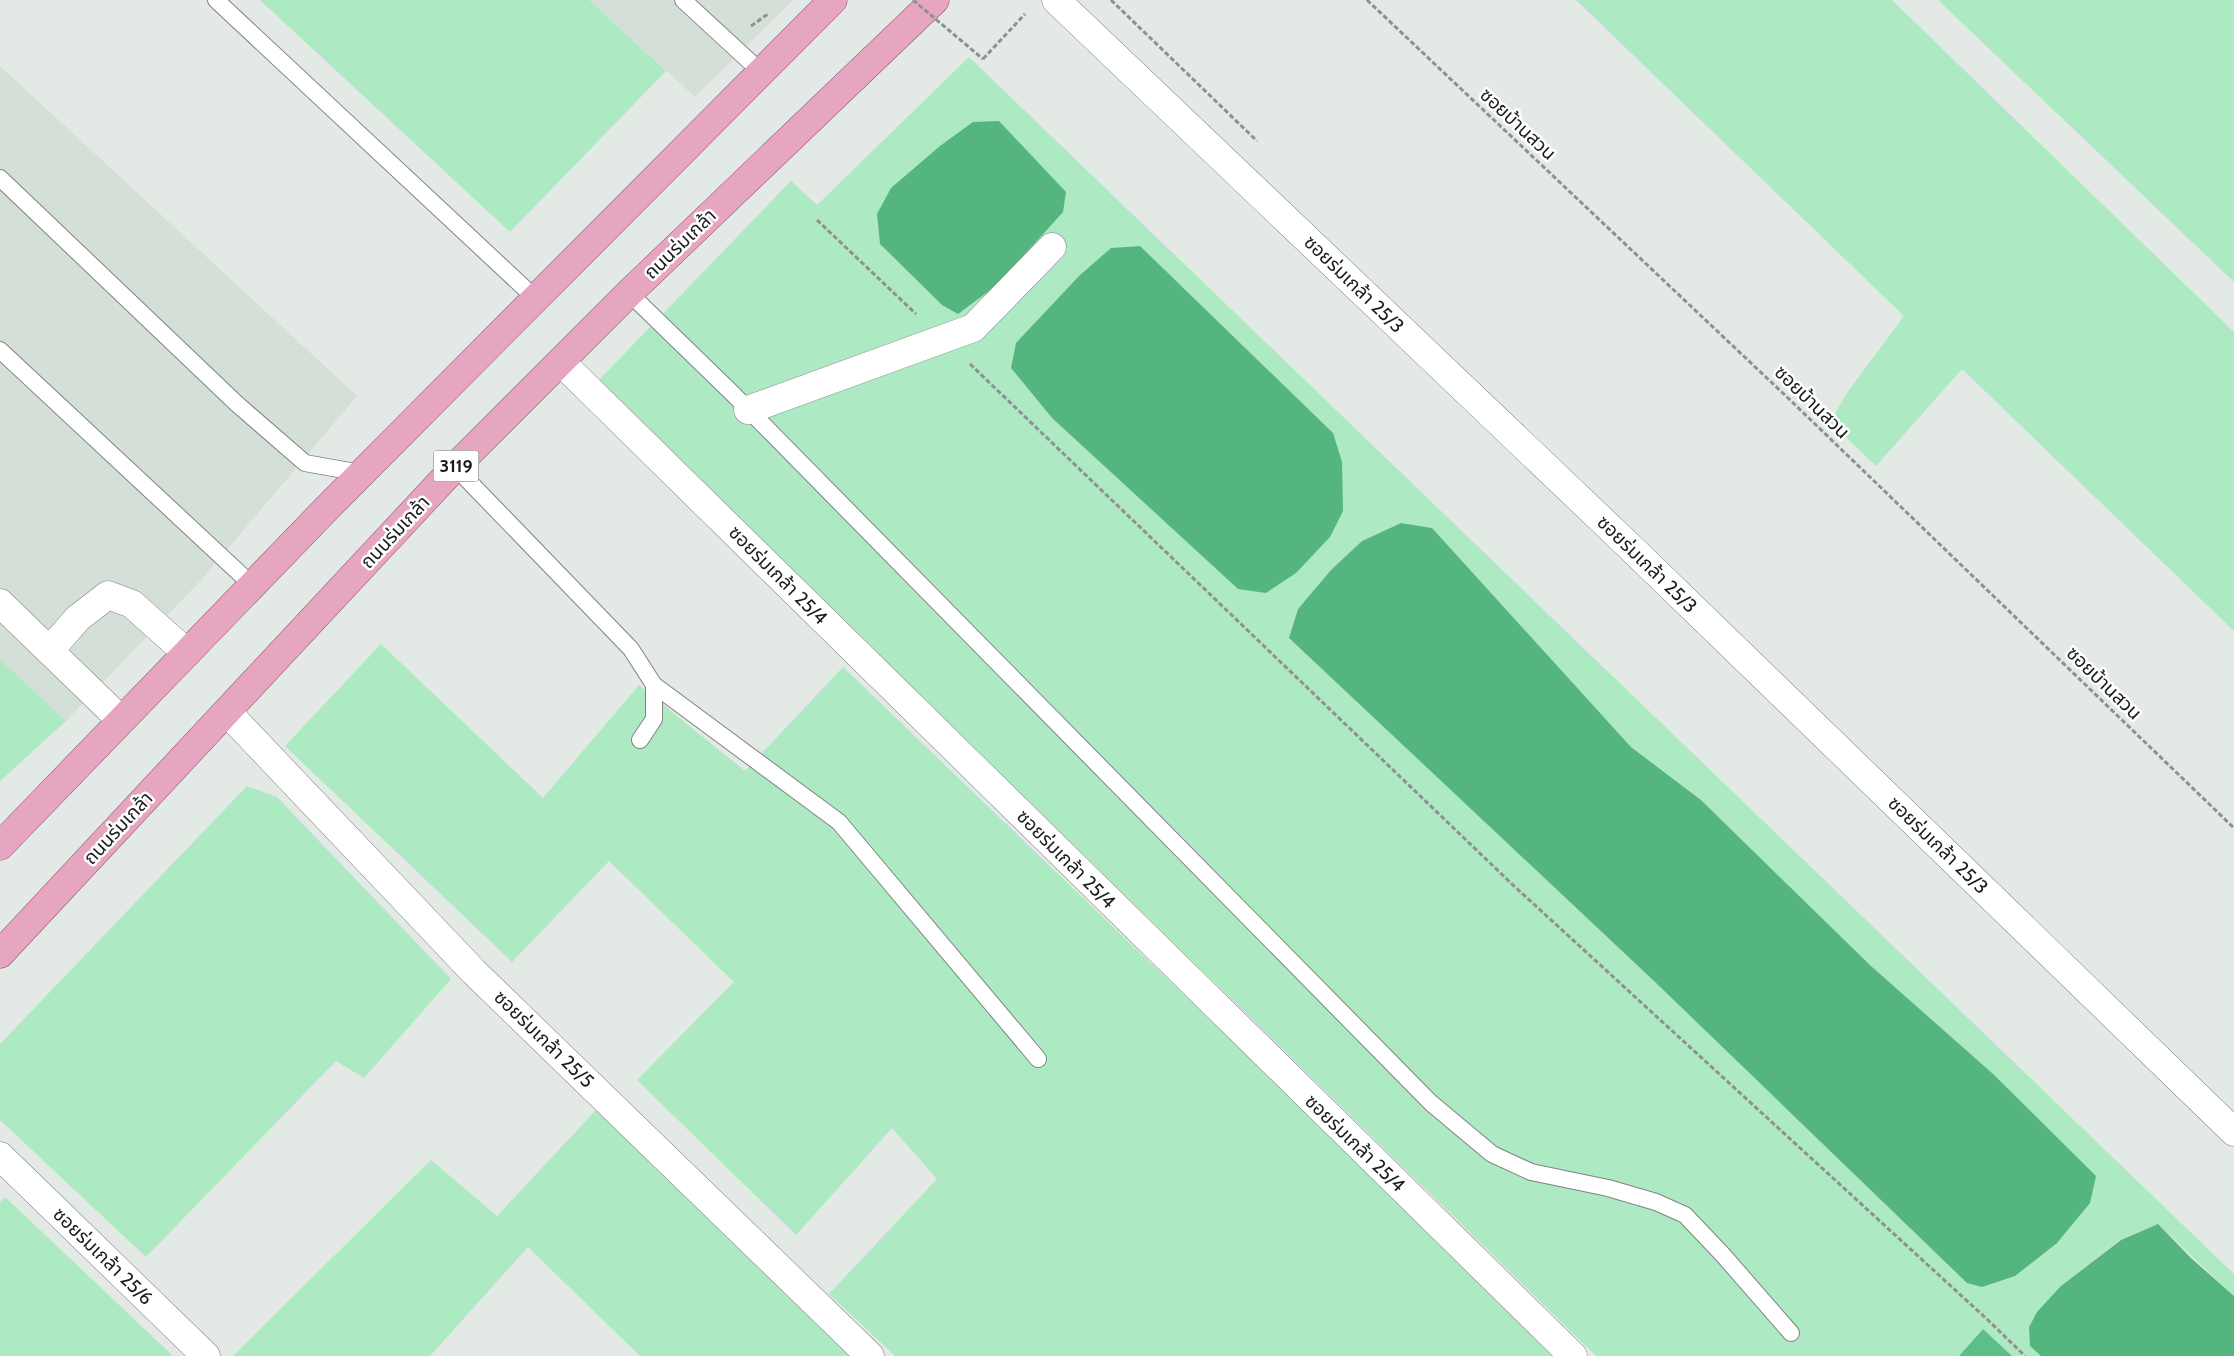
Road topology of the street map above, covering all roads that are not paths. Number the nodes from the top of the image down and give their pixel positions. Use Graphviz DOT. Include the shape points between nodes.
graph roads {
  1 [pos="216,0"];
  2 [pos="683,0"];
  3 [pos="832,0"];
  4 [pos="935,0"];
  5 [pos="1056,0"];
  6 [pos="760,71"];
  7 [pos="0,178"];
  8 [pos="1052,248"];
  9 [pos="630,293"];
  10 [pos="535,298"];
  11 [pos="0,350"];
  12 [pos="560,362"];
  13 [pos="748,410"];
  14 [pos="455,467"];
  15 [pos="361,473"];
  16 [pos="253,586"];
  17 [pos="0,603"];
  18 [pos="50,650"];
  19 [pos="187,653"];
  20 [pos="654,685"];
  21 [pos="227,712"];
  22 [pos="120,720"];
  23 [pos="640,740"];
  24 [pos="0,846"];
  25 [pos="0,954"];
  26 [pos="1038,1059"];
  27 [pos="2234,1132"];
  28 [pos="0,1156"];
  29 [pos="1791,1333"];
  30 [pos="206,1356"];
  31 [pos="870,1356"];
  32 [pos="1573,1356"];
  1 -- 10 [label="lane"];
  2 -- 6 [label="lane"];
  3 -- 6 [label="main road"];
  4 -- 9 [label="main road, ถนนร่มเกล้า / 3119"];
  5 -- 27 [label="street, ซอยร่มเกล้า 25/3" via="1614,532"];
  6 -- 10 [label="main road"];
  7 -- 15 [label="lane" via="237,404 305,463"];
  8 -- 13 [label="street" via="973,328"];
  9 -- 12 [label="main road, ถนนร่มเกล้า / 3119"];
  9 -- 13 [label="lane"];
  10 -- 15 [label="main road"];
  11 -- 16 [label="lane"];
  12 -- 14 [label="main road, ถนนร่มเกล้า / 3119"];
  12 -- 32 [label="street, ซอยร่มเกล้า 25/4"];
  13 -- 29 [label="lane" via="1431,1103 1492,1154 1531,1172 1608,1188 1656,1202 1685,1215"];
  14 -- 20 [label="lane" via="631,649"];
  14 -- 21 [label="main road, ถนนร่มเกล้า / 3119"];
  15 -- 16 [label="main road"];
  16 -- 19 [label="main road"];
  17 -- 18 [label="street"];
  18 -- 19 [label="street" via="78,618 108,595 132,604"];
  18 -- 22 [label="street"];
  19 -- 22 [label="main road"];
  20 -- 23 [label="lane" via="654,719"];
  20 -- 26 [label="lane" via="839,822"];
  21 -- 25 [label="main road, ถนนร่มเกล้า / 3119"];
  21 -- 31 [label="street, ซอยร่มเกล้า 25/5" via="474,972"];
  22 -- 24 [label="main road"];
  28 -- 30 [label="street, ซอยร่มเกล้า 25/6"];
}
